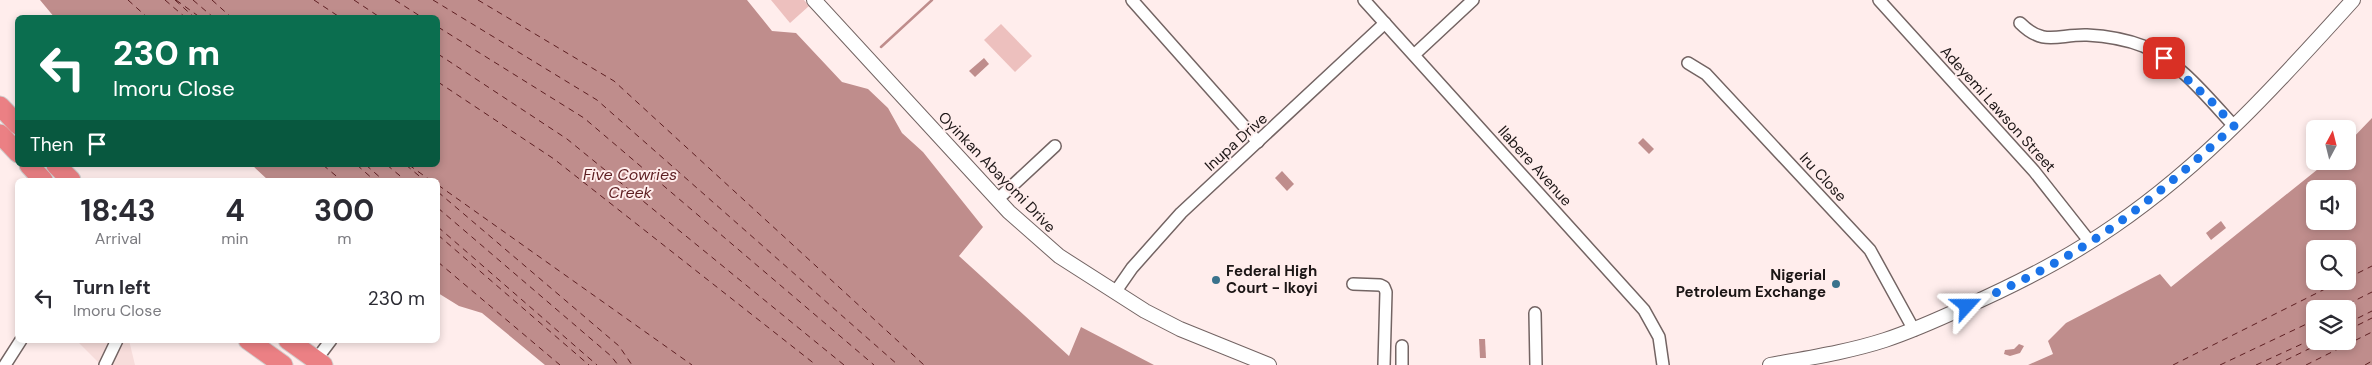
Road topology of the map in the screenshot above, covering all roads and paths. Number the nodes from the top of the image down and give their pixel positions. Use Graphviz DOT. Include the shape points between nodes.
graph roads {
  1 [pos="814,0"];
  2 [pos="1132,0"];
  3 [pos="1364,0"];
  4 [pos="1473,0"];
  5 [pos="1879,0"];
  6 [pos="2353,0"];
  7 [pos="2020,23"];
  8 [pos="1385,24"];
  9 [pos="1414,54"];
  10 [pos="1688,63"];
  11 [pos="0,106"];
  12 [pos="15,122"];
  13 [pos="2234,126"];
  14 [pos="0,134"];
  15 [pos="1258,142"];
  16 [pos="1055,146"];
  17 [pos="15,150"];
  18 [pos="31,167"];
  19 [pos="58,167"];
  20 [pos="41,178"];
  21 [pos="70,178"];
  22 [pos="998,199"];
  23 [pos="2090,242"];
  24 [pos="1353,284"];
  25 [pos="1116,291"];
  26 [pos="1535,312"];
  27 [pos="1914,330"];
  28 [pos="19,343"];
  29 [pos="116,343"];
  30 [pos="252,343"];
  31 [pos="292,343"];
  32 [pos="330,343"];
  33 [pos="1402,346"];
  34 [pos="320,362"];
  35 [pos="5,365"];
  36 [pos="105,365"];
  37 [pos="283,365"];
  38 [pos="1269,365"];
  39 [pos="1384,365"];
  40 [pos="1402,365"];
  41 [pos="1536,365"];
  42 [pos="1662,365"];
  43 [pos="1770,365"];
  1 -- 22 [label="street, Oyinkan Abayomi Drive"];
  2 -- 15 [label="street"];
  3 -- 8 [label="street, Ilabere Avenue"];
  4 -- 9 [label="street"];
  5 -- 23 [label="street, Adeyemi Lawson Street" via="2034,171"];
  6 -- 13 [label="street" via="2298,62"];
  7 -- 13 [label="street" via="2040,37 2094,36 2145,47 2178,70"];
  8 -- 9 [label="street, Ilabere Avenue"];
  8 -- 15 [label="street, Inupa Drive"];
  9 -- 42 [label="street, Ilabere Avenue" via="1644,310 1659,337"];
  10 -- 27 [label="street, Iru Close" via="1706,74 1870,250"];
  11 -- 12 [label="highway"];
  13 -- 23 [label="street" via="2168,185"];
  14 -- 17 [label="highway"];
  15 -- 25 [label="street, Inupa Drive" via="1181,213"];
  16 -- 22 [label="street"];
  18 -- 20 [label="highway"];
  19 -- 21 [label="highway"];
  22 -- 25 [label="street, Oyinkan Abayomi Drive" via="1059,256"];
  23 -- 27 [label="street" via="2002,290"];
  24 -- 39 [label="street" via="1380,286 1386,292"];
  25 -- 38 [label="street, Oyinkan Abayomi Drive" via="1180,329"];
  26 -- 41 [label="street"];
  27 -- 43 [label="street" via="1883,341"];
  28 -- 35 [label="street"];
  29 -- 36 [label="street"];
  30 -- 37 [label="highway"];
  31 -- 34 [label="highway"];
  32 -- 34 [label="street"];
  33 -- 40 [label="street"];
}
